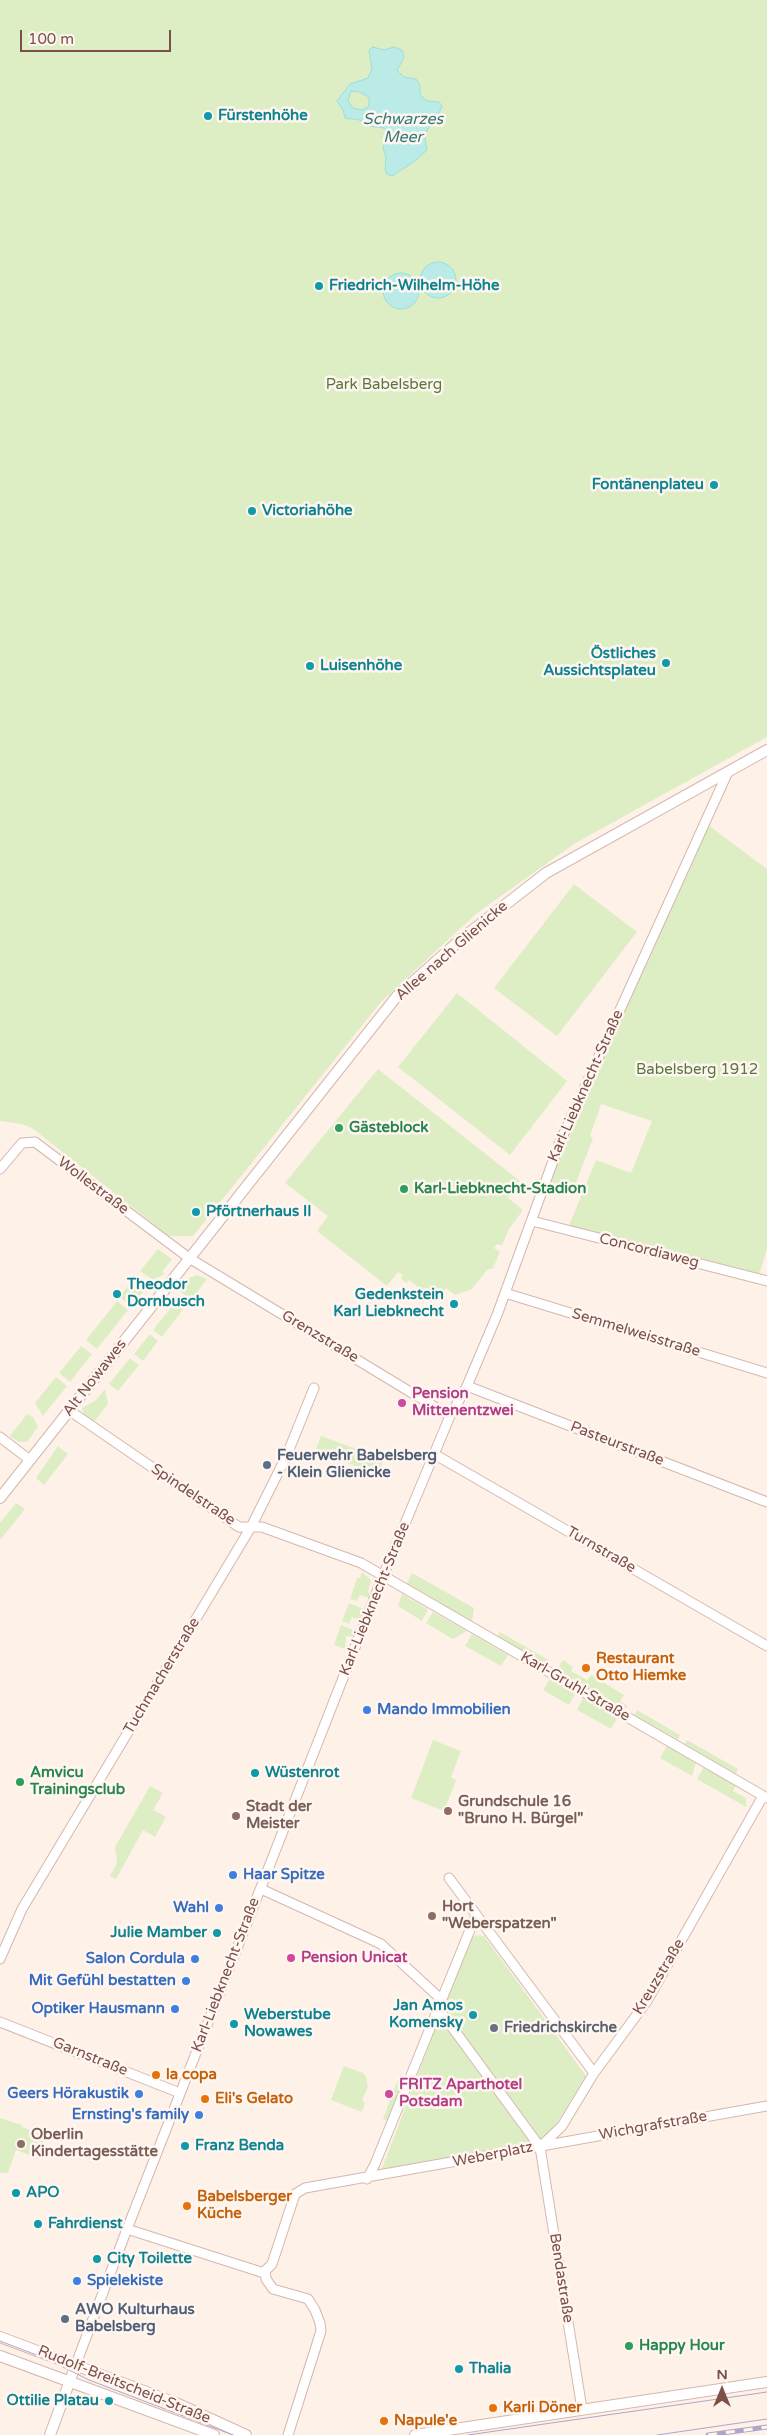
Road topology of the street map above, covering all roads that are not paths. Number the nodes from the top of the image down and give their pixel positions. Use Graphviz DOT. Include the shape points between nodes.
graph roads {
  1 [pos="767,750"];
  2 [pos="727,774"];
  3 [pos="0,1169"];
  4 [pos="532,1222"];
  5 [pos="189,1258"];
  6 [pos="767,1281"];
  7 [pos="505,1294"];
  8 [pos="767,1373"];
  9 [pos="467,1386"];
  10 [pos="314,1388"];
  11 [pos="70,1410"];
  12 [pos="450,1416"];
  13 [pos="0,1437"];
  14 [pos="434,1454"];
  15 [pos="30,1460"];
  16 [pos="0,1498"];
  17 [pos="767,1502"];
  18 [pos="251,1527"];
  19 [pos="383,1576"];
  20 [pos="767,1646"];
  21 [pos="765,1797"];
  22 [pos="449,1878"];
  23 [pos="261,1889"];
  24 [pos="476,1915"];
  25 [pos="0,1959"];
  26 [pos="440,2004"];
  27 [pos="0,2022"];
  28 [pos="594,2073"];
  29 [pos="180,2093"];
  30 [pos="767,2106"];
  31 [pos="540,2147"];
  32 [pos="367,2179"];
  33 [pos="127,2229"];
  34 [pos="265,2270"];
  35 [pos="0,2337"];
  36 [pos="0,2356"];
  37 [pos="76,2364"];
  38 [pos="70,2381"];
  39 [pos="767,2382"];
  40 [pos="582,2409"];
  41 [pos="50,2435"];
  42 [pos="214,2435"];
  43 [pos="246,2435"];
  44 [pos="288,2435"];
  45 [pos="416,2435"];
  1 -- 2 [label="street, Allee nach Glienicke"];
  2 -- 4 [label="street, Karl-Liebknecht-Straße" via="562,1137"];
  2 -- 5 [label="street, Allee nach Glienicke" via="546,874 460,940 397,996"];
  3 -- 5 [label="street, Wollestraße" via="22,1143 35,1142"];
  4 -- 6 [label="street, Concordiaweg"];
  4 -- 7 [label="street, Karl-Liebknecht-Straße"];
  5 -- 11 [label="street, Alt Nowawes"];
  5 -- 12 [label="street, Grenzstraße"];
  7 -- 8 [label="street, Semmelweisstraße"];
  7 -- 9 [label="street, Karl-Liebknecht-Straße"];
  9 -- 12 [label="street, Karl-Liebknecht-Straße"];
  9 -- 17 [label="street, Pasteurstraße"];
  10 -- 18 [label="street, Tuchmacherstraße" via="286,1457"];
  11 -- 15 [label="street, Alt Nowawes"];
  11 -- 18 [label="street, Spindelstraße" via="239,1527"];
  12 -- 14 [label="street, Karl-Liebknecht-Straße"];
  13 -- 15 [label="street"];
  14 -- 19 [label="street, Karl-Liebknecht-Straße"];
  14 -- 20 [label="street, Turnstraße"];
  15 -- 16 [label="street, Alt Nowawes"];
  18 -- 19 [label="street, Spindelstraße" via="362,1563"];
  18 -- 25 [label="street, Tuchmacherstraße" via="22,1909"];
  19 -- 21 [label="street, Karl-Gruhl-Straße"];
  19 -- 23 [label="street, Karl-Liebknecht-Straße"];
  21 -- 28 [label="street, Kreuzstraße" via="647,2001"];
  22 -- 24 [label="street"];
  23 -- 26 [label="street, Weberplatz" via="381,1944"];
  23 -- 29 [label="street, Karl-Liebknecht-Straße"];
  24 -- 26 [label="street"];
  24 -- 28 [label="street"];
  26 -- 31 [label="street, Weberplatz"];
  26 -- 32 [label="street"];
  27 -- 29 [label="street, Garnstraße"];
  28 -- 31 [label="street, Kreuzstraße" via="562,2126"];
  29 -- 33 [label="street, Karl-Liebknecht-Straße"];
  30 -- 31 [label="street, Wichgrafstraße"];
  31 -- 32 [label="street, Weberplatz"];
  31 -- 40 [label="street, Bendastraße"];
  32 -- 34 [label="street, Weberplatz" via="305,2188 295,2194 272,2264"];
  33 -- 34 [label="street" via="255,2271"];
  33 -- 37 [label="street, Karl-Liebknecht-Straße"];
  34 -- 44 [label="street" via="266,2279 273,2289 308,2299 320,2323 321,2331"];
  35 -- 37 [label="street, Rudolf-Breitscheid-Straße"];
  36 -- 38 [label="street, Rudolf-Breitscheid-Straße"];
  37 -- 38 [label="street, Karl-Liebknecht-Straße"];
  37 -- 43 [label="street, Rudolf-Breitscheid-Straße" via="176,2402"];
  38 -- 41 [label="street, Karl-Liebknecht-Straße"];
  38 -- 42 [label="street, Rudolf-Breitscheid-Straße"];
  39 -- 40 [label="street"];
  40 -- 45 [label="street"];
}
